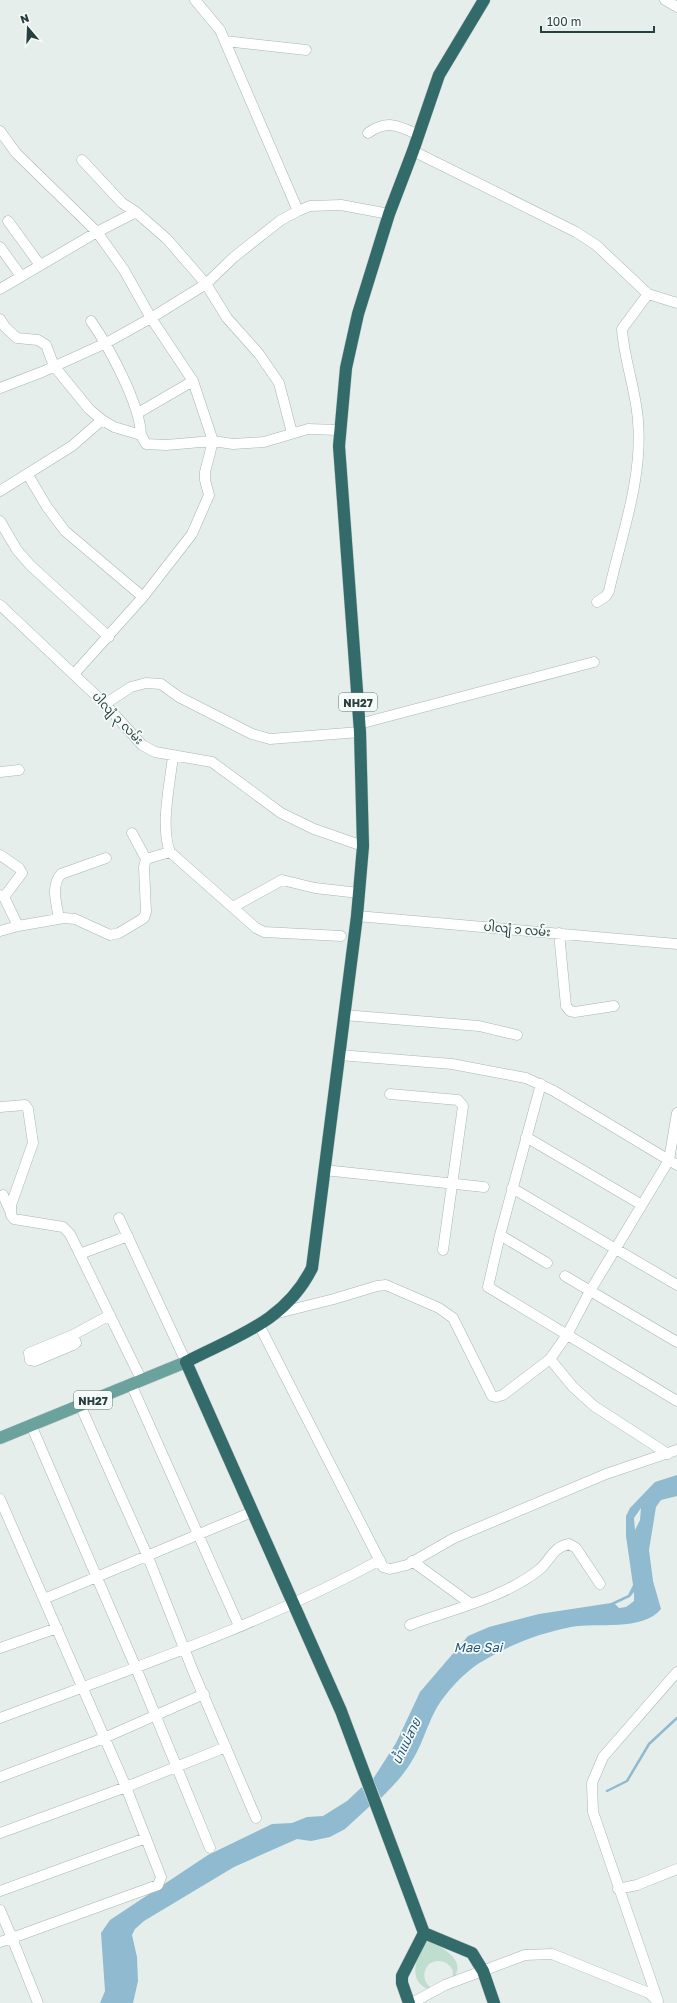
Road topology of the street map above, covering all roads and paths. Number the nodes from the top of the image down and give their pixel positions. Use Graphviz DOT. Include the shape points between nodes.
graph roads {
  1 [pos="196,0"];
  2 [pos="484,0"];
  3 [pos="665,0"];
  4 [pos="677,7"];
  5 [pos="225,41"];
  6 [pos="306,50"];
  7 [pos="0,131"];
  8 [pos="368,133"];
  9 [pos="419,135"];
  10 [pos="413,151"];
  11 [pos="82,160"];
  12 [pos="298,211"];
  13 [pos="136,212"];
  14 [pos="389,214"];
  15 [pos="8,221"];
  16 [pos="97,232"];
  17 [pos="0,247"];
  18 [pos="40,265"];
  19 [pos="20,276"];
  20 [pos="206,284"];
  21 [pos="0,288"];
  22 [pos="648,294"];
  23 [pos="677,303"];
  24 [pos="151,318"];
  25 [pos="0,319"];
  26 [pos="91,321"];
  27 [pos="106,344"];
  28 [pos="54,366"];
  29 [pos="193,381"];
  30 [pos="0,388"];
  31 [pos="138,413"];
  32 [pos="102,420"];
  33 [pos="339,430"];
  34 [pos="292,433"];
  35 [pos="141,435"];
  36 [pos="213,441"];
  37 [pos="28,475"];
  38 [pos="0,491"];
  39 [pos="0,521"];
  40 [pos="143,597"];
  41 [pos="597,602"];
  42 [pos="0,605"];
  43 [pos="109,637"];
  44 [pos="594,662"];
  45 [pos="74,674"];
  46 [pos="105,704"];
  47 [pos="360,728"];
  48 [pos="173,756"];
  49 [pos="19,770"];
  50 [pos="0,772"];
  51 [pos="132,833"];
  52 [pos="363,846"];
  53 [pos="170,852"];
  54 [pos="0,855"];
  55 [pos="106,858"];
  56 [pos="146,859"];
  57 [pos="359,893"];
  58 [pos="2,896"];
  59 [pos="232,907"];
  60 [pos="357,916"];
  61 [pos="60,919"];
  62 [pos="18,926"];
  63 [pos="0,931"];
  64 [pos="558,933"];
  65 [pos="341,936"];
  66 [pos="677,944"];
  67 [pos="614,1006"];
  68 [pos="344,1015"];
  69 [pos="518,1035"];
  70 [pos="339,1055"];
  71 [pos="541,1084"];
  72 [pos="390,1094"];
  73 [pos="0,1107"];
  74 [pos="677,1113"];
  75 [pos="526,1137"];
  76 [pos="673,1163"];
  77 [pos="324,1170"];
  78 [pos="452,1184"];
  79 [pos="484,1188"];
  80 [pos="512,1188"];
  81 [pos="1,1194"];
  82 [pos="642,1205"];
  83 [pos="11,1215"];
  84 [pos="119,1218"];
  85 [pos="500,1235"];
  86 [pos="128,1236"];
  87 [pos="616,1248"];
  88 [pos="443,1250"];
  89 [pos="80,1254"];
  90 [pos="547,1263"];
  91 [pos="565,1276"];
  92 [pos="677,1285"];
  93 [pos="590,1291"];
  94 [pos="278,1313"];
  95 [pos="110,1315"];
  96 [pos="259,1325"];
  97 [pos="73,1335"];
  98 [pos="567,1335"];
  99 [pos="677,1342"];
  100 [pos="550,1359"];
  101 [pos="186,1362"];
  102 [pos="136,1381"];
  103 [pos="677,1401"];
  104 [pos="80,1405"];
  105 [pos="31,1425"];
  106 [pos="0,1438"];
  107 [pos="673,1452"];
  108 [pos="0,1499"];
  109 [pos="252,1512"];
  110 [pos="198,1535"];
  111 [pos="148,1557"];
  112 [pos="380,1560"];
  113 [pos="412,1561"];
  114 [pos="96,1578"];
  115 [pos="600,1584"];
  116 [pos="44,1599"];
  117 [pos="293,1603"];
  118 [pos="471,1604"];
  119 [pos="410,1625"];
  120 [pos="239,1626"];
  121 [pos="57,1628"];
  122 [pos="0,1648"];
  123 [pos="185,1649"];
  124 [pos="136,1668"];
  125 [pos="677,1672"];
  126 [pos="83,1687"];
  127 [pos="204,1694"];
  128 [pos="155,1717"];
  129 [pos="0,1718"];
  130 [pos="104,1738"];
  131 [pos="226,1747"];
  132 [pos="176,1768"];
  133 [pos="0,1777"];
  134 [pos="126,1787"];
  135 [pos="256,1818"];
  136 [pos="0,1833"];
  137 [pos="146,1838"];
  138 [pos="210,1848"];
  139 [pos="677,1868"];
  140 [pos="618,1889"];
  141 [pos="0,1891"];
  142 [pos="0,1910"];
  143 [pos="424,1933"];
  144 [pos="12,1938"];
  145 [pos="0,1942"];
  146 [pos="483,1971"];
  147 [pos="660,2002"];
  148 [pos="38,2003"];
  149 [pos="409,2003"];
  150 [pos="412,2003"];
  151 [pos="494,2003"];
  1 -- 5 [label="street" via="220,30"];
  2 -- 9 [label="highway, NH27" via="439,75"];
  3 -- 4 [label="street"];
  5 -- 6 [label="street"];
  5 -- 12 [label="street"];
  7 -- 16 [label="street" via="16,153"];
  8 -- 9 [label="street" via="385,124 397,125"];
  9 -- 10 [label="highway, NH27"];
  10 -- 14 [label="highway, NH27"];
  10 -- 22 [label="street" via="576,232 596,246"];
  11 -- 13 [label="street" via="122,203"];
  12 -- 14 [label="street" via="310,206 341,205"];
  12 -- 20 [label="street" via="281,220 234,257"];
  13 -- 16 [label="street"];
  13 -- 20 [label="street" via="167,239"];
  14 -- 33 [label="highway, NH27" via="358,314 346,368"];
  15 -- 18 [label="street"];
  16 -- 18 [label="street"];
  16 -- 24 [label="street" via="124,270"];
  17 -- 19 [label="street"];
  18 -- 19 [label="street"];
  19 -- 21 [label="street"];
  20 -- 24 [label="street"];
  20 -- 34 [label="street" via="227,318 259,354 279,383"];
  22 -- 23 [label="street"];
  22 -- 41 [label="street" via="622,329 638,422 637,466 623,538 608,591 606,596"];
  24 -- 27 [label="street"];
  24 -- 29 [label="street"];
  25 -- 28 [label="street" via="17,338 38,340 46,345"];
  26 -- 27 [label="street"];
  27 -- 28 [label="street"];
  27 -- 31 [label="street"];
  28 -- 30 [label="street"];
  28 -- 32 [label="street"];
  29 -- 31 [label="street"];
  29 -- 36 [label="street"];
  31 -- 35 [label="street"];
  32 -- 35 [label="street" via="114,428"];
  32 -- 37 [label="street" via="72,446"];
  33 -- 34 [label="street" via="308,429"];
  33 -- 47 [label="highway, NH27"];
  34 -- 36 [label="street" via="264,442 232,444"];
  35 -- 36 [label="street" via="144,442 151,445"];
  36 -- 40 [label="street" via="205,472 209,495 201,517 192,534"];
  37 -- 38 [label="street"];
  37 -- 40 [label="street" via="50,512 65,531"];
  39 -- 43 [label="street" via="17,550 30,565"];
  40 -- 43 [label="street"];
  42 -- 45 [label="street, ပါလျံ ၃ လမ်း"];
  43 -- 45 [label="street"];
  44 -- 47 [label="street"];
  45 -- 46 [label="street, ပါလျံ ၃ လမ်း"];
  46 -- 47 [label="street" via="131,688 146,683 161,684 179,697 252,734 270,739"];
  46 -- 48 [label="street, ပါလျံ ၃ လမ်း" via="142,745 155,752"];
  47 -- 52 [label="highway, NH27"];
  48 -- 52 [label="street, ပါလျံ ၃ လမ်း" via="212,762 281,813 314,829"];
  48 -- 53 [label="street" via="166,827"];
  49 -- 50 [label="street"];
  51 -- 56 [label="street"];
  52 -- 57 [label="highway, NH27"];
  53 -- 56 [label="street"];
  53 -- 59 [label="street"];
  54 -- 58 [label="street" via="22,873"];
  55 -- 61 [label="street" via="61,874 56,880 54,888"];
  56 -- 61 [label="street" via="144,918 119,933 110,935 75,920"];
  57 -- 59 [label="street" via="314,888 282,880"];
  57 -- 60 [label="highway, NH27"];
  58 -- 62 [label="street"];
  59 -- 65 [label="street" via="264,932"];
  60 -- 64 [label="street, ပါလျံ ၁ လမ်း"];
  60 -- 68 [label="highway, NH27"];
  61 -- 62 [label="street"];
  62 -- 63 [label="street"];
  64 -- 66 [label="street, ပါလျံ ၁ လမ်း"];
  64 -- 67 [label="street" via="566,1006 575,1012"];
  68 -- 69 [label="street" via="479,1026"];
  68 -- 70 [label="highway, NH27"];
  70 -- 71 [label="street" via="452,1064 512,1075"];
  70 -- 77 [label="highway, NH27"];
  71 -- 75 [label="street"];
  71 -- 76 [label="street"];
  72 -- 78 [label="street" via="458,1100 463,1106"];
  73 -- 83 [label="street" via="25,1104 33,1142 11,1205"];
  74 -- 76 [label="street"];
  75 -- 80 [label="street"];
  75 -- 82 [label="street"];
  76 -- 82 [label="street"];
  77 -- 78 [label="street"];
  77 -- 94 [label="highway, NH27" via="312,1268 300,1289"];
  78 -- 79 [label="street"];
  78 -- 88 [label="street"];
  80 -- 85 [label="street"];
  80 -- 87 [label="street"];
  81 -- 83 [label="street"];
  82 -- 87 [label="street"];
  83 -- 89 [label="street" via="14,1219 63,1228 70,1234"];
  84 -- 86 [label="street"];
  85 -- 90 [label="street"];
  85 -- 98 [label="street" via="488,1287"];
  86 -- 89 [label="street"];
  86 -- 101 [label="street"];
  87 -- 92 [label="street"];
  87 -- 93 [label="street"];
  89 -- 95 [label="street"];
  91 -- 93 [label="street"];
  93 -- 98 [label="street"];
  93 -- 99 [label="street"];
  94 -- 96 [label="highway, NH27"];
  94 -- 100 [label="street" via="386,1285 439,1308 453,1318 492,1396 496,1397 503,1395"];
  95 -- 97 [label="street"];
  95 -- 102 [label="street"];
  96 -- 101 [label="highway, NH27"];
  96 -- 112 [label="street"];
  98 -- 100 [label="street"];
  98 -- 103 [label="street"];
  100 -- 107 [label="street" via="594,1406"];
  101 -- 102 [label="main road, NH27"];
  101 -- 109 [label="highway"];
  102 -- 104 [label="main road, NH27"];
  102 -- 110 [label="street"];
  104 -- 105 [label="main road, NH27"];
  104 -- 111 [label="street"];
  105 -- 106 [label="main road, NH27"];
  105 -- 114 [label="street"];
  107 -- 113 [label="street" via="599,1477 454,1538"];
  108 -- 116 [label="street"];
  109 -- 110 [label="street"];
  109 -- 117 [label="highway"];
  110 -- 111 [label="street"];
  110 -- 120 [label="street"];
  111 -- 114 [label="street"];
  111 -- 123 [label="street"];
  112 -- 113 [label="street" via="383,1567 390,1569 407,1565"];
  112 -- 117 [label="street"];
  113 -- 118 [label="street"];
  114 -- 116 [label="street"];
  114 -- 124 [label="street"];
  115 -- 118 [label="street" via="576,1548 569,1544 556,1549 540,1568 512,1586"];
  116 -- 121 [label="street"];
  117 -- 120 [label="street"];
  117 -- 143 [label="highway" via="341,1711"];
  118 -- 119 [label="street"];
  120 -- 123 [label="street"];
  121 -- 122 [label="street"];
  121 -- 126 [label="street"];
  123 -- 124 [label="street"];
  123 -- 127 [label="street"];
  124 -- 126 [label="street"];
  124 -- 128 [label="street"];
  125 -- 140 [label="street" via="603,1757 592,1783 593,1812"];
  126 -- 129 [label="street"];
  126 -- 130 [label="street"];
  127 -- 128 [label="street"];
  127 -- 131 [label="street"];
  128 -- 130 [label="street"];
  128 -- 132 [label="street"];
  130 -- 133 [label="street"];
  130 -- 134 [label="street"];
  131 -- 132 [label="street"];
  131 -- 135 [label="street"];
  132 -- 134 [label="street"];
  132 -- 138 [label="street"];
  134 -- 136 [label="street"];
  134 -- 137 [label="street"];
  137 -- 141 [label="street"];
  137 -- 144 [label="street" via="161,1877 158,1885"];
  139 -- 140 [label="street" via="637,1885"];
  140 -- 147 [label="street"];
  142 -- 144 [label="street"];
  143 -- 146 [label="highway" via="472,1953"];
  143 -- 149 [label="highway" via="402,1976"];
  144 -- 145 [label="street"];
  144 -- 148 [label="street"];
  146 -- 147 [label="street" via="525,1955 552,1954 649,1993"];
  146 -- 150 [label="street" via="445,1985"];
  146 -- 151 [label="highway"];
}
